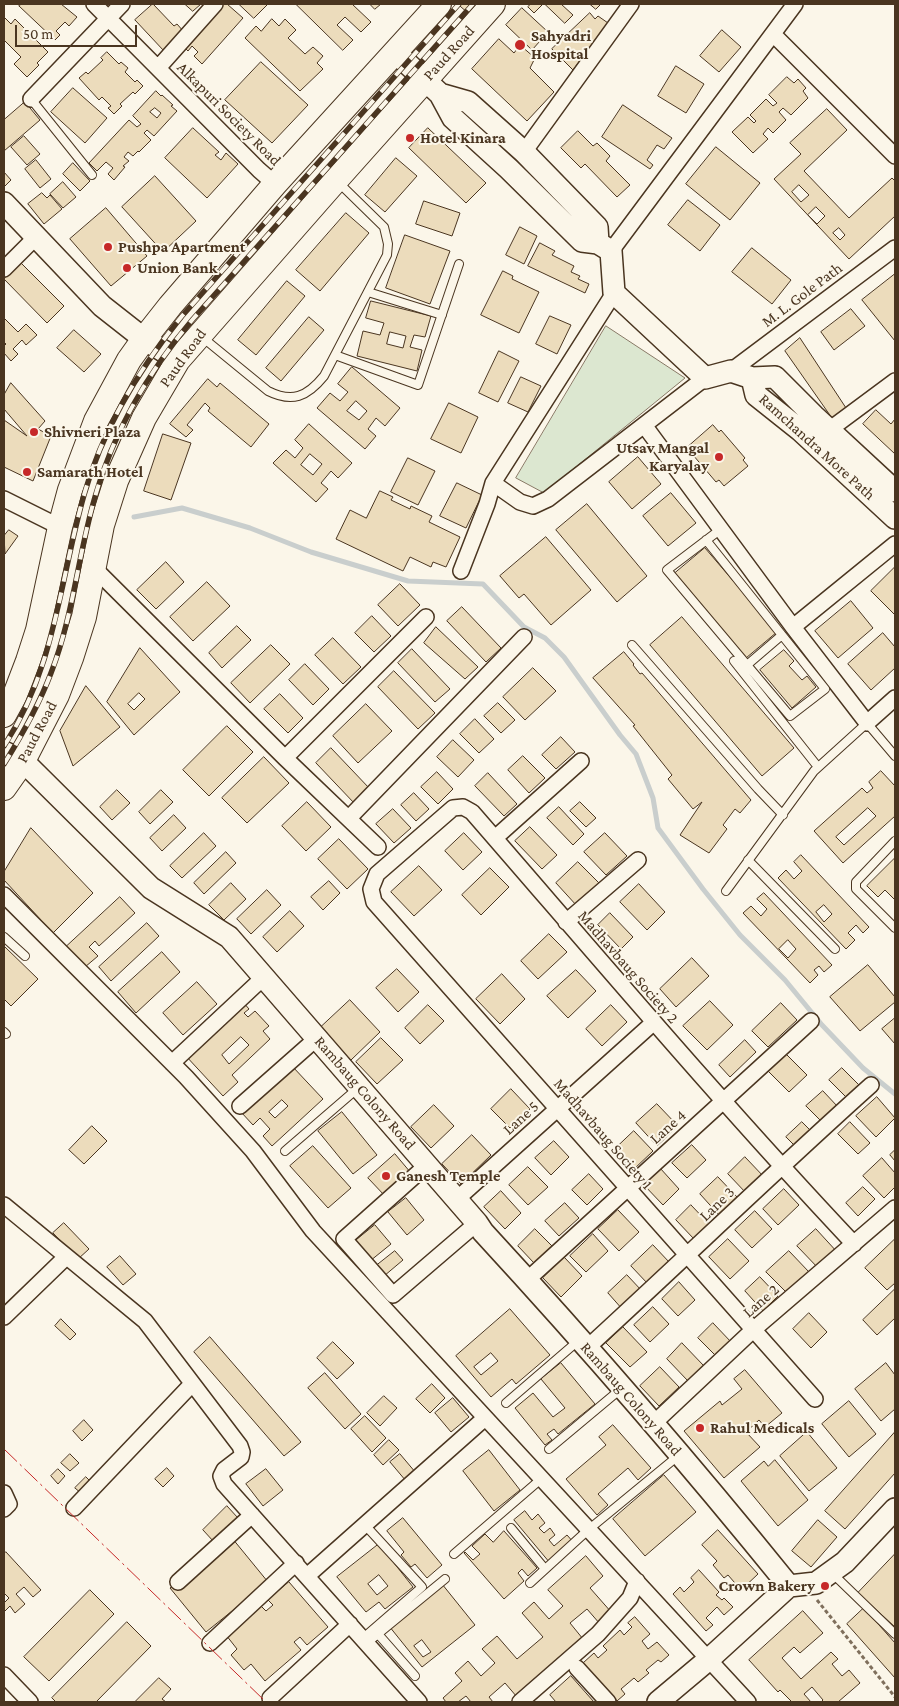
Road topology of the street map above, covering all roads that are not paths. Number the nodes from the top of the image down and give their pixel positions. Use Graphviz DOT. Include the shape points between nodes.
graph roads {
  1 [pos="94,4"];
  2 [pos="122,4"];
  3 [pos="214,4"];
  4 [pos="439,4"];
  5 [pos="494,4"];
  6 [pos="631,4"];
  7 [pos="794,4"];
  8 [pos="108,18"];
  9 [pos="773,34"];
  10 [pos="396,53"];
  11 [pos="158,68"];
  12 [pos="433,87"];
  13 [pos="31,99"];
  14 [pos="524,152"];
  15 [pos="895,156"];
  16 [pos="92,175"];
  17 [pos="336,180"];
  18 [pos="275,184"];
  19 [pos="4,203"];
  20 [pos="36,237"];
  21 [pos="605,247"];
  22 [pos="895,248"];
  23 [pos="459,264"];
  24 [pos="4,269"];
  25 [pos="368,292"];
  26 [pos="614,293"];
  27 [pos="442,314"];
  28 [pos="199,334"];
  29 [pos="144,338"];
  30 [pos="335,355"];
  31 [pos="178,360"];
  32 [pos="730,371"];
  33 [pos="705,378"];
  34 [pos="752,378"];
  35 [pos="895,381"];
  36 [pos="644,425"];
  37 [pos="829,430"];
  38 [pos="493,483"];
  39 [pos="895,491"];
  40 [pos="4,499"];
  41 [pos="895,518"];
  42 [pos="60,527"];
  43 [pos="721,530"];
  44 [pos="706,540"];
  45 [pos="895,544"];
  46 [pos="94,568"];
  47 [pos="461,571"];
  48 [pos="426,617"];
  49 [pos="788,631"];
  50 [pos="524,638"];
  51 [pos="632,645"];
  52 [pos="734,661"];
  53 [pos="747,665"];
  54 [pos="895,698"];
  55 [pos="4,715"];
  56 [pos="867,724"];
  57 [pos="895,756"];
  58 [pos="13,757"];
  59 [pos="285,758"];
  60 [pos="581,761"];
  61 [pos="818,767"];
  62 [pos="4,788"];
  63 [pos="783,815"];
  64 [pos="349,818"];
  65 [pos="495,838"];
  66 [pos="895,841"];
  67 [pos="378,847"];
  68 [pos="638,860"];
  69 [pos="748,860"];
  70 [pos="371,889"];
  71 [pos="726,890"];
  72 [pos="4,895"];
  73 [pos="566,922"];
  74 [pos="895,928"];
  75 [pos="4,936"];
  76 [pos="835,949"];
  77 [pos="25,956"];
  78 [pos="264,977"];
  79 [pos="811,1021"];
  80 [pos="653,1023"];
  81 [pos="317,1038"];
  82 [pos="172,1062"];
  83 [pos="871,1085"];
  84 [pos="359,1087"];
  85 [pos="723,1101"];
  86 [pos="240,1106"];
  87 [pos="558,1109"];
  88 [pos="285,1151"];
  89 [pos="427,1165"];
  90 [pos="781,1166"];
  91 [pos="628,1188"];
  92 [pos="457,1199"];
  93 [pos="4,1205"];
  94 [pos="895,1208"];
  95 [pos="478,1223"];
  96 [pos="854,1244"];
  97 [pos="66,1256"];
  98 [pos="687,1256"];
  99 [pos="527,1280"];
  100 [pos="4,1318"];
  101 [pos="753,1330"];
  102 [pos="583,1344"];
  103 [pos="192,1384"];
  104 [pos="622,1388"];
  105 [pos="815,1399"];
  106 [pos="506,1403"];
  107 [pos="485,1418"];
  108 [pos="652,1424"];
  109 [pos="549,1449"];
  110 [pos="680,1455"];
  111 [pos="541,1479"];
  112 [pos="74,1508"];
  113 [pos="895,1509"];
  114 [pos="252,1515"];
  115 [pos="365,1525"];
  116 [pos="511,1528"];
  117 [pos="588,1530"];
  118 [pos="454,1554"];
  119 [pos="296,1563"];
  120 [pos="545,1569"];
  121 [pos="831,1572"];
  122 [pos="308,1576"];
  123 [pos="444,1579"];
  124 [pos="637,1581"];
  125 [pos="178,1582"];
  126 [pos="530,1583"];
  127 [pos="797,1585"];
  128 [pos="350,1624"];
  129 [pos="895,1634"];
  130 [pos="369,1639"];
  131 [pos="210,1643"];
  132 [pos="708,1660"];
  133 [pos="577,1668"];
  134 [pos="4,1675"];
  135 [pos="415,1676"];
  136 [pos="270,1698"];
  137 [pos="30,1702"];
  138 [pos="419,1702"];
  139 [pos="520,1702"];
  140 [pos="608,1702"];
  141 [pos="658,1702"];
  142 [pos="748,1702"];
  1 -- 8 [label="street, Alkapuri Society Road"];
  2 -- 8 [label="street"];
  3 -- 11 [label="street"];
  4 -- 10 [label="main road"];
  5 -- 12 [label="main road, Paud Road"];
  6 -- 14 [label="street"];
  7 -- 9 [label="street"];
  8 -- 11 [label="street, Alkapuri Society Road"];
  8 -- 13 [label="street"];
  9 -- 15 [label="street"];
  9 -- 21 [label="street"];
  10 -- 12 [label="street"];
  10 -- 18 [label="main road"];
  11 -- 18 [label="street, Alkapuri Society Road"];
  12 -- 14 [label="street" via="468,102"];
  12 -- 17 [label="main road, Paud Road"];
  12 -- 21 [label="street" via="453,118 582,241"];
  13 -- 16 [label="lane"];
  14 -- 21 [label="street" via="597,227"];
  17 -- 25 [label="lane" via="384,227 387,255"];
  17 -- 28 [label="main road, Paud Road"];
  18 -- 29 [label="main road"];
  19 -- 20 [label="street"];
  20 -- 24 [label="street"];
  20 -- 29 [label="street" via="102,306"];
  21 -- 26 [label="street"];
  22 -- 32 [label="street, M. L. Gole Path"];
  23 -- 27 [label="lane"];
  25 -- 27 [label="lane"];
  25 -- 30 [label="lane"];
  26 -- 33 [label="street"];
  26 -- 38 [label="street"];
  27 -- 30 [label="lane" via="418,385"];
  28 -- 30 [label="lane" via="268,391 280,397 291,398 314,389"];
  28 -- 31 [label="main road, Paud Road"];
  29 -- 31 [label="street"];
  29 -- 42 [label="main road" via="112,388 96,421"];
  31 -- 46 [label="main road, Paud Road" via="144,418 116,481 102,524"];
  32 -- 33 [label="street"];
  32 -- 34 [label="street"];
  33 -- 36 [label="street"];
  34 -- 37 [label="street, Ramchandra More Path" via="775,377"];
  34 -- 41 [label="street, Ramchandra More Path" via="756,395 800,430"];
  35 -- 37 [label="street"];
  36 -- 38 [label="street" via="548,499 533,506 520,502"];
  36 -- 43 [label="street"];
  37 -- 39 [label="street, Ramchandra More Path"];
  38 -- 47 [label="street"];
  40 -- 42 [label="street"];
  42 -- 55 [label="main road" via="38,630"];
  43 -- 44 [label="lane"];
  43 -- 49 [label="street"];
  44 -- 49 [label="lane"];
  44 -- 53 [label="lane" via="667,570"];
  45 -- 49 [label="street"];
  46 -- 58 [label="main road, Paud Road" via="84,617 57,695"];
  46 -- 59 [label="street"];
  48 -- 59 [label="street"];
  49 -- 53 [label="lane"];
  49 -- 53 [label="lane" via="826,689 790,716"];
  49 -- 56 [label="street"];
  50 -- 64 [label="street"];
  51 -- 63 [label="lane"];
  52 -- 61 [label="lane"];
  54 -- 56 [label="street"];
  56 -- 57 [label="lane"];
  56 -- 61 [label="lane"];
  58 -- 62 [label="main road, Paud Road"];
  58 -- 78 [label="street, Rambaug Colony Road" via="151,888 228,937"];
  59 -- 64 [label="street"];
  60 -- 65 [label="street"];
  61 -- 63 [label="lane"];
  63 -- 69 [label="lane"];
  64 -- 67 [label="street"];
  65 -- 70 [label="street, Madhavbaug Society 2" via="468,809 453,808 377,874"];
  65 -- 73 [label="street, Madhavbaug Society 2"];
  66 -- 74 [label="lane" via="856,882 856,889"];
  68 -- 73 [label="street"];
  69 -- 71 [label="lane"];
  69 -- 76 [label="lane"];
  70 -- 87 [label="street, Madhavbaug Society 1" via="374,902"];
  72 -- 82 [label="street"];
  73 -- 80 [label="street, Madhavbaug Society 2"];
  75 -- 77 [label="lane"];
  78 -- 81 [label="street, Rambaug Colony Road"];
  78 -- 82 [label="street"];
  79 -- 85 [label="street, Lane 4"];
  80 -- 85 [label="street, Madhavbaug Society 2"];
  80 -- 87 [label="street, Lane 5"];
  81 -- 84 [label="street, Rambaug Colony Road"];
  81 -- 86 [label="street"];
  82 -- 107 [label="street" via="253,1151 313,1231"];
  83 -- 90 [label="street, Lane 3"];
  84 -- 88 [label="lane"];
  84 -- 89 [label="street, Rambaug Colony Road"];
  85 -- 90 [label="street, Madhavbaug Society 2"];
  85 -- 91 [label="street, Lane 4"];
  87 -- 91 [label="street, Madhavbaug Society 1"];
  87 -- 92 [label="street, Lane 5"];
  89 -- 92 [label="street, Rambaug Colony Road"];
  89 -- 95 [label="street" via="344,1239 393,1295"];
  90 -- 96 [label="street, Madhavbaug Society 2"];
  90 -- 98 [label="street, Lane 3"];
  91 -- 98 [label="street, Madhavbaug Society 1"];
  91 -- 99 [label="street, Lane 4"];
  92 -- 95 [label="street, Rambaug Colony Road"];
  93 -- 97 [label="street"];
  94 -- 96 [label="street, Lane 2"];
  95 -- 99 [label="street, Rambaug Colony Road"];
  96 -- 101 [label="street, Lane 2"];
  97 -- 100 [label="street"];
  97 -- 103 [label="street" via="145,1321"];
  98 -- 101 [label="street, Madhavbaug Society 1"];
  98 -- 102 [label="street, Lane 3"];
  99 -- 102 [label="street, Rambaug Colony Road"];
  101 -- 105 [label="street, Madhavbaug Society 1"];
  101 -- 108 [label="street, Lane 2"];
  102 -- 104 [label="street, Rambaug Colony Road"];
  102 -- 106 [label="lane"];
  103 -- 112 [label="street"];
  103 -- 114 [label="street" via="240,1446 241,1457 221,1476 224,1484"];
  104 -- 108 [label="street, Rambaug Colony Road"];
  104 -- 109 [label="lane"];
  107 -- 111 [label="street"];
  107 -- 115 [label="street"];
  108 -- 110 [label="street, Rambaug Colony Road"];
  110 -- 117 [label="lane"];
  110 -- 127 [label="street, Rambaug Colony Road"];
  111 -- 117 [label="street"];
  111 -- 118 [label="lane"];
  113 -- 121 [label="street" via="845,1562"];
  114 -- 119 [label="street"];
  114 -- 125 [label="street"];
  115 -- 122 [label="street"];
  115 -- 130 [label="lane" via="422,1588"];
  116 -- 120 [label="lane"];
  117 -- 120 [label="lane"];
  117 -- 124 [label="street"];
  119 -- 122 [label="street"];
  119 -- 131 [label="street"];
  120 -- 126 [label="lane"];
  121 -- 127 [label="street" via="816,1583"];
  121 -- 129 [label="lane"];
  122 -- 128 [label="street"];
  123 -- 130 [label="lane"];
  124 -- 132 [label="street"];
  124 -- 139 [label="street" via="630,1598 598,1634"];
  127 -- 132 [label="street"];
  128 -- 130 [label="street"];
  128 -- 136 [label="street"];
  130 -- 135 [label="lane"];
  130 -- 138 [label="street"];
  132 -- 141 [label="street"];
  132 -- 142 [label="street"];
  133 -- 140 [label="street"];
  134 -- 137 [label="street"];
}
